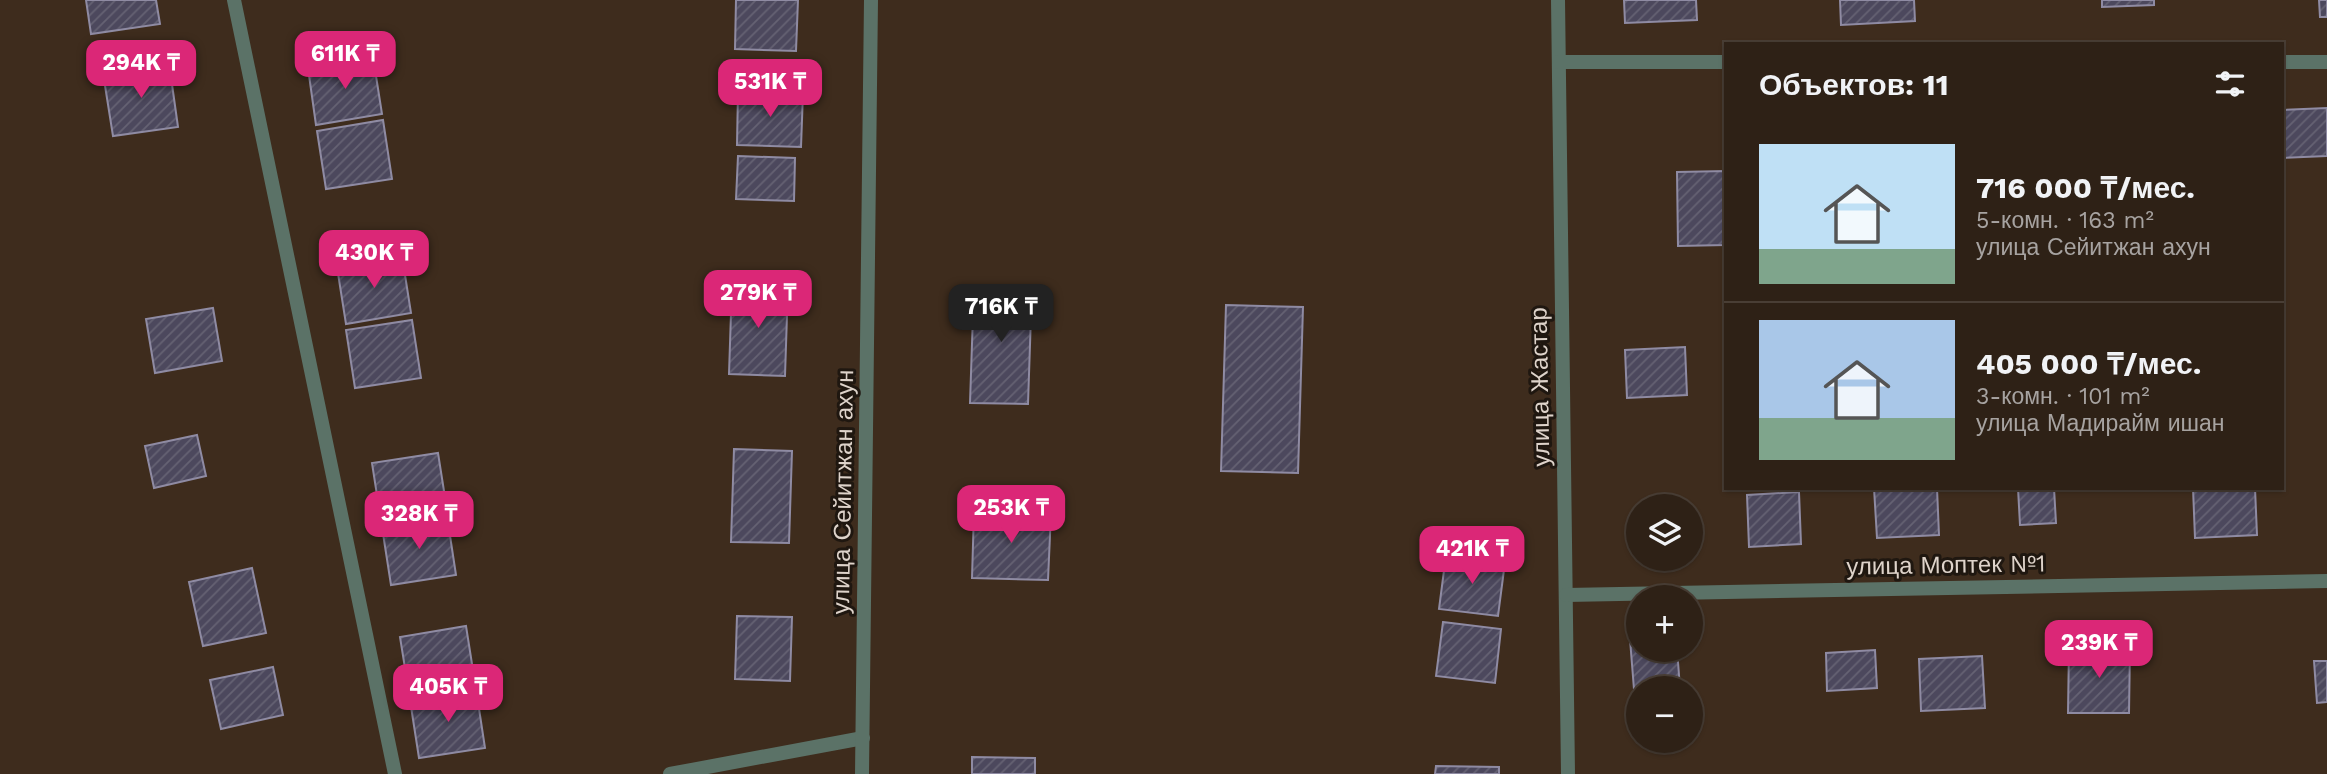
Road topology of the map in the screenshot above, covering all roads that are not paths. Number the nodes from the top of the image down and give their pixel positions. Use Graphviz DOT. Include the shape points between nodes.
graph roads {
  1 [pos="234,0"];
  2 [pos="871,0"];
  3 [pos="1558,0"];
  4 [pos="1559,62"];
  5 [pos="1724,62"];
  6 [pos="2284,62"];
  7 [pos="2327,62"];
  8 [pos="2327,581"];
  9 [pos="1566,595"];
  10 [pos="863,738"];
  11 [pos="395,774"];
  12 [pos="670,774"];
  13 [pos="862,774"];
  14 [pos="1568,774"];
  1 -- 11 [label="street"];
  2 -- 10 [label="street, улица Сейитжан ахун"];
  3 -- 4 [label="street, улица Жастар"];
  4 -- 5 [label="street"];
  4 -- 9 [label="street, улица Жастар"];
  6 -- 7 [label="street"];
  8 -- 9 [label="street, улица Моптек №1"];
  9 -- 14 [label="street, улица Жастар"];
  10 -- 12 [label="street"];
  10 -- 13 [label="street, улица Сейитжан ахун"];
}
